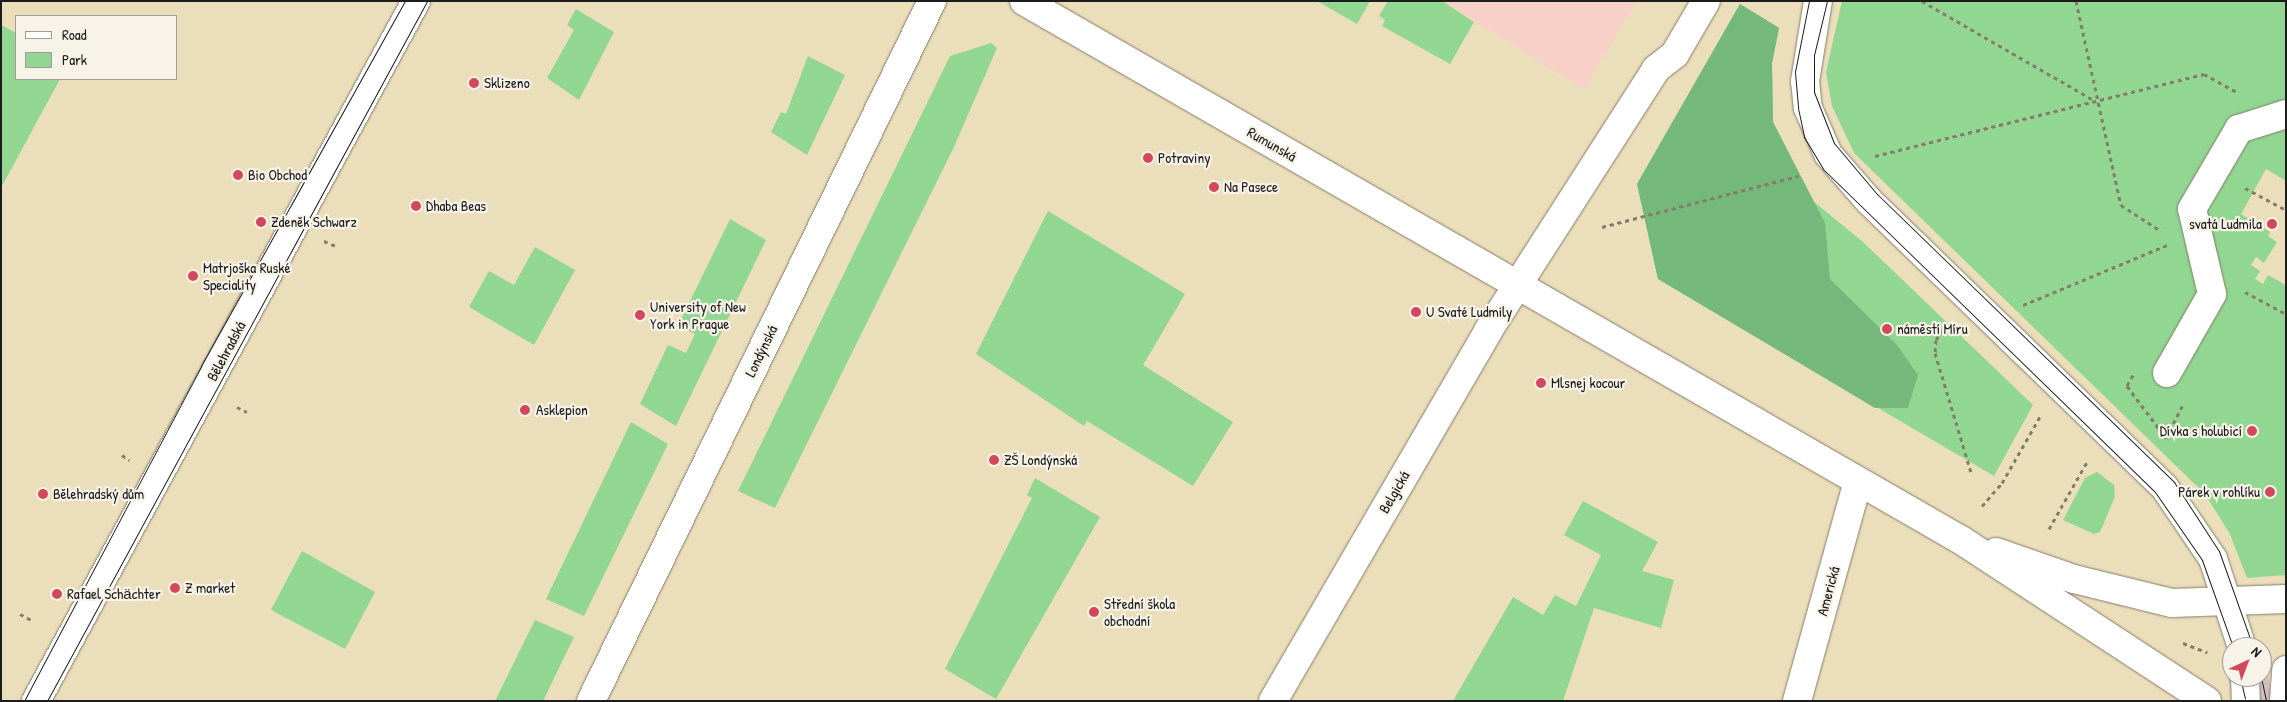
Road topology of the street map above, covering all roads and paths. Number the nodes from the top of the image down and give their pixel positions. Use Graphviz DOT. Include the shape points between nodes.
graph roads {
  1 [pos="416,1"];
  2 [pos="932,1"];
  3 [pos="1024,1"];
  4 [pos="1706,1"];
  5 [pos="1818,1"];
  6 [pos="1922,1"];
  7 [pos="2076,1"];
  8 [pos="2247,96"];
  9 [pos="2096,101"];
  10 [pos="2286,114"];
  11 [pos="1867,156"];
  12 [pos="1798,176"];
  13 [pos="2245,188"];
  14 [pos="2286,210"];
  15 [pos="1602,226"];
  16 [pos="2198,233"];
  17 [pos="323,240"];
  18 [pos="2169,245"];
  19 [pos="336,246"];
  20 [pos="2172,253"];
  21 [pos="1520,287"];
  22 [pos="2244,292"];
  23 [pos="2022,305"];
  24 [pos="2286,314"];
  25 [pos="1952,317"];
  26 [pos="2135,372"];
  27 [pos="2167,373"];
  28 [pos="2046,406"];
  29 [pos="237,407"];
  30 [pos="247,412"];
  31 [pos="2166,438"];
  32 [pos="2094,452"];
  33 [pos="1972,472"];
  34 [pos="1858,481"];
  35 [pos="1982,506"];
  36 [pos="2049,529"];
  37 [pos="1961,540"];
  38 [pos="2286,598"];
  39 [pos="2228,603"];
  40 [pos="20,614"];
  41 [pos="33,621"];
  42 [pos="2229,637"];
  43 [pos="2175,640"];
  44 [pos="2222,650"];
  45 [pos="2286,670"];
  46 [pos="36,701"];
  47 [pos="591,701"];
  48 [pos="1273,701"];
  49 [pos="1797,701"];
  50 [pos="2208,701"];
  51 [pos="2284,701"];
  1 -- 46 [label="street, Bělehradská"];
  2 -- 47 [label="street, Londýnská"];
  3 -- 21 [label="street, Rumunská"];
  4 -- 21 [label="street" via="1675,54 1656,69"];
  5 -- 39 [label="street" via="1806,81 1808,108 1828,154 1869,201 2165,488 2213,560"];
  6 -- 9 [label="path"];
  7 -- 9 [label="path"];
  8 -- 9 [label="path" via="2204,74"];
  9 -- 11 [label="path"];
  9 -- 18 [label="path" via="2121,204 2158,227"];
  10 -- 16 [label="street" via="2239,129 2192,209"];
  12 -- 15 [label="path"];
  13 -- 14 [label="path"];
  16 -- 18 [label="path"];
  16 -- 27 [label="street" via="2212,294"];
  17 -- 19 [label="path"];
  18 -- 20 [label="path"];
  18 -- 23 [label="path"];
  21 -- 34 [label="street"];
  21 -- 48 [label="street, Belgická" via="1488,331"];
  22 -- 24 [label="path"];
  25 -- 33 [label="path" via="1936,340 1935,352"];
  26 -- 31 [label="path" via="2127,386"];
  28 -- 35 [label="path" via="2002,483"];
  29 -- 30 [label="path"];
  32 -- 36 [label="path"];
  34 -- 37 [label="street"];
  34 -- 49 [label="street, Americká"];
  37 -- 39 [label="street" via="2151,600"];
  37 -- 50 [label="street" via="2127,653"];
  38 -- 39 [label="street"];
  39 -- 42 [label="street"];
  40 -- 41 [label="path"];
  43 -- 44 [label="path"];
  45 -- 51 [label="street"];
}
